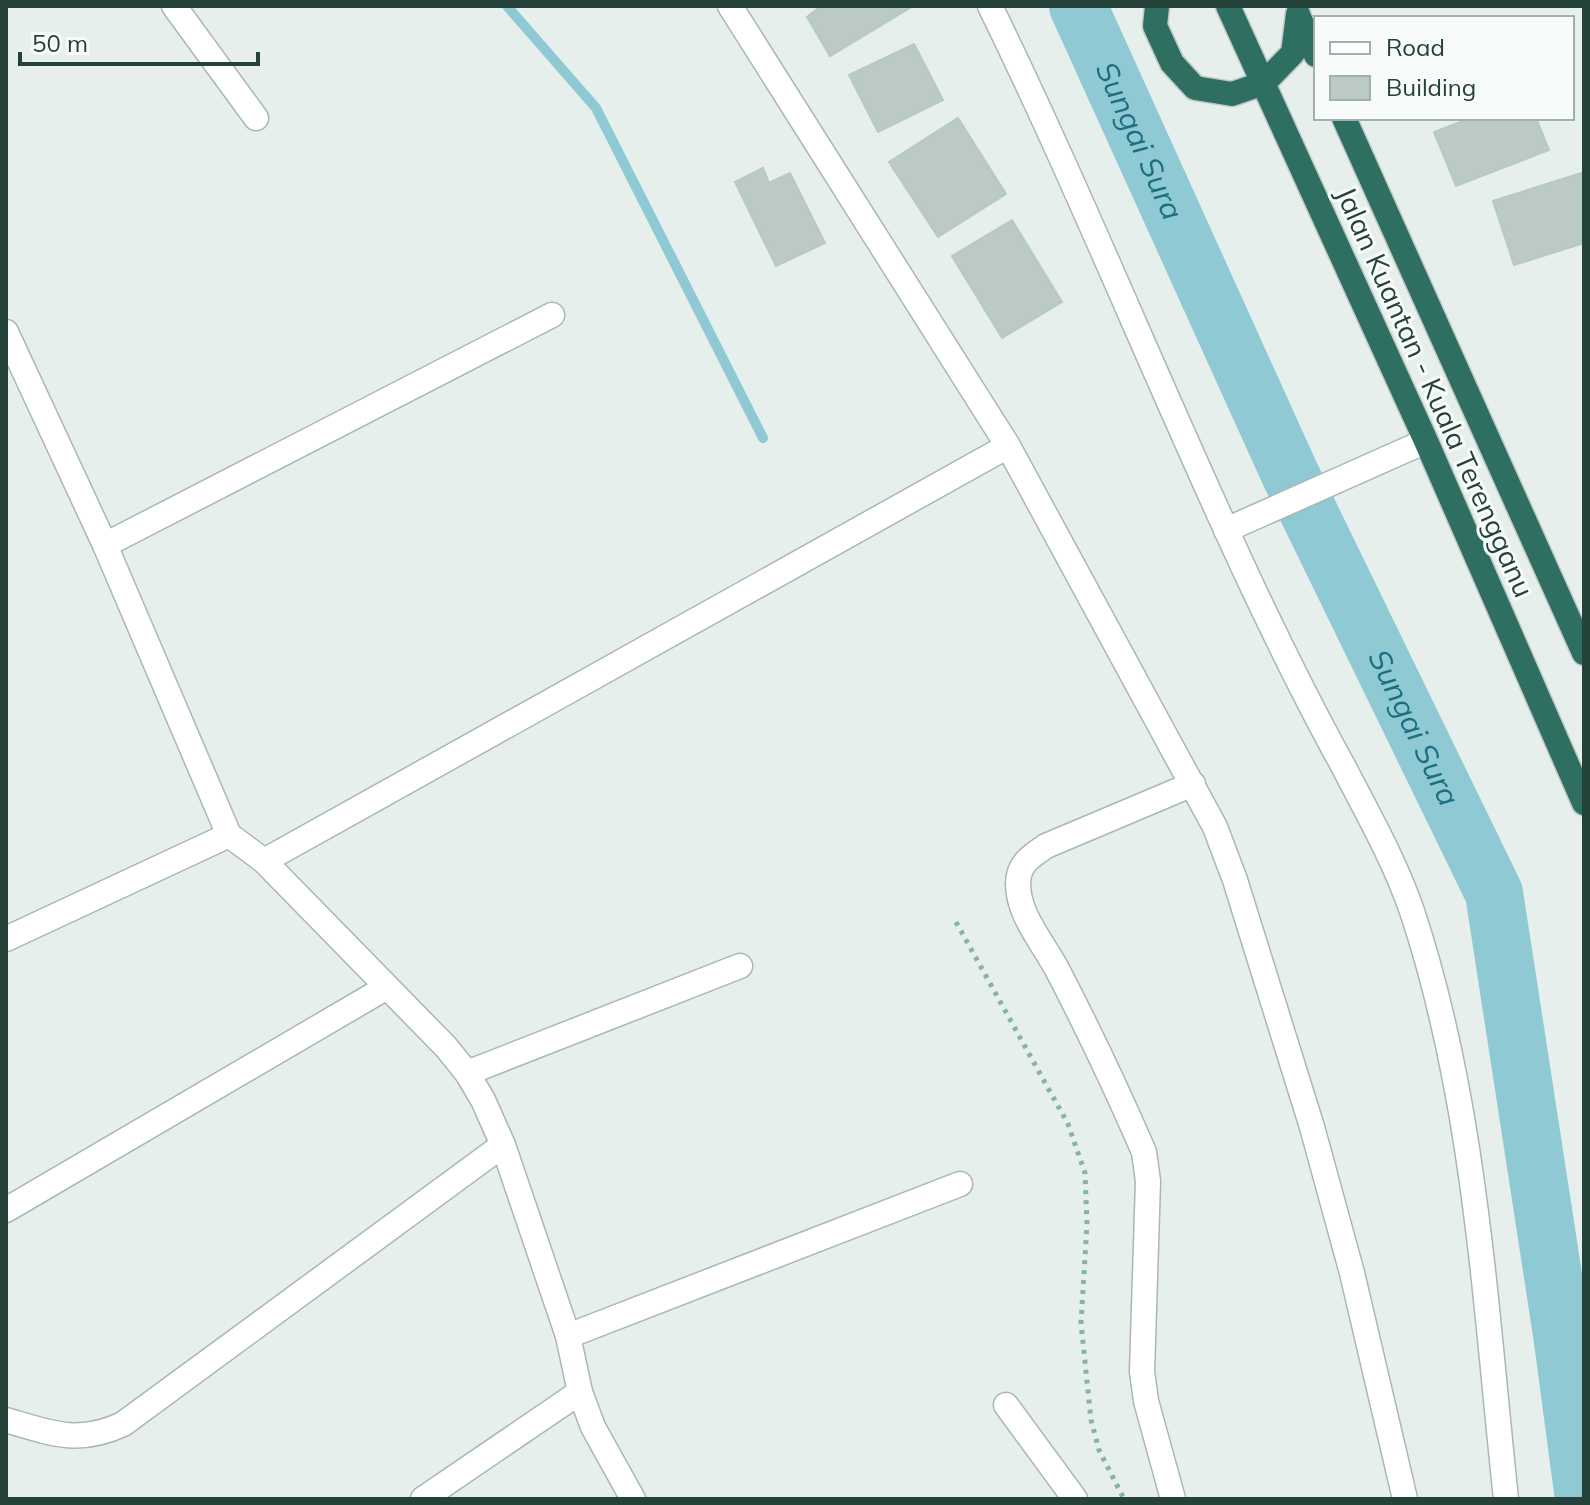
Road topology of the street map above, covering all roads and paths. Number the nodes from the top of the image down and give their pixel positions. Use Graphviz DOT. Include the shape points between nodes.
graph roads {
  1 [pos="174,6"];
  2 [pos="730,6"];
  3 [pos="990,6"];
  4 [pos="1157,6"];
  5 [pos="1228,6"];
  6 [pos="1296,10"];
  7 [pos="1314,50"];
  8 [pos="1264,83"];
  9 [pos="256,118"];
  10 [pos="1345,120"];
  11 [pos="552,315"];
  12 [pos="6,332"];
  13 [pos="1426,441"];
  14 [pos="1008,446"];
  15 [pos="1226,530"];
  16 [pos="105,545"];
  17 [pos="1584,653"];
  18 [pos="1193,784"];
  19 [pos="1584,803"];
  20 [pos="229,835"];
  21 [pos="264,861"];
  22 [pos="956,922"];
  23 [pos="6,939"];
  24 [pos="740,966"];
  25 [pos="387,987"];
  26 [pos="467,1073"];
  27 [pos="503,1145"];
  28 [pos="960,1184"];
  29 [pos="6,1210"];
  30 [pos="568,1336"];
  31 [pos="580,1392"];
  32 [pos="1006,1405"];
  33 [pos="6,1420"];
  34 [pos="423,1499"];
  35 [pos="633,1499"];
  36 [pos="1075,1499"];
  37 [pos="1124,1499"];
  38 [pos="1173,1499"];
  39 [pos="1405,1499"];
  40 [pos="1506,1499"];
  1 -- 9 [label="street"];
  2 -- 14 [label="street"];
  3 -- 15 [label="street"];
  4 -- 8 [label="highway" via="1155,26 1172,63 1195,88 1232,94"];
  5 -- 8 [label="highway, Jalan Kuantan - Kuala Terengganu"];
  6 -- 7 [label="highway"];
  6 -- 8 [label="highway" via="1293,53"];
  8 -- 13 [label="highway, Jalan Kuantan - Kuala Terengganu"];
  10 -- 17 [label="highway, Jalan Kuantan - Kuala Terengganu"];
  11 -- 16 [label="street"];
  12 -- 16 [label="street"];
  13 -- 15 [label="street"];
  13 -- 19 [label="highway, Jalan Kuantan - Kuala Terengganu"];
  14 -- 18 [label="street"];
  14 -- 21 [label="street"];
  15 -- 40 [label="street" via="1293,673 1391,857 1428,965 1471,1164"];
  16 -- 20 [label="street"];
  18 -- 38 [label="street" via="1046,846 1021,867 1018,882 1027,918 1144,1152 1148,1181 1142,1372"];
  18 -- 39 [label="street" via="1235,880 1312,1127"];
  20 -- 21 [label="street"];
  20 -- 23 [label="street"];
  21 -- 25 [label="street"];
  22 -- 37 [label="path" via="1068,1124 1085,1173 1081,1323 1086,1383 1099,1450"];
  24 -- 26 [label="street"];
  25 -- 26 [label="street"];
  25 -- 29 [label="street"];
  26 -- 27 [label="street"];
  27 -- 30 [label="street"];
  27 -- 33 [label="street" via="123,1424 82,1437"];
  28 -- 30 [label="street"];
  30 -- 31 [label="street"];
  31 -- 34 [label="street"];
  31 -- 35 [label="street"];
  32 -- 36 [label="street"];
}
